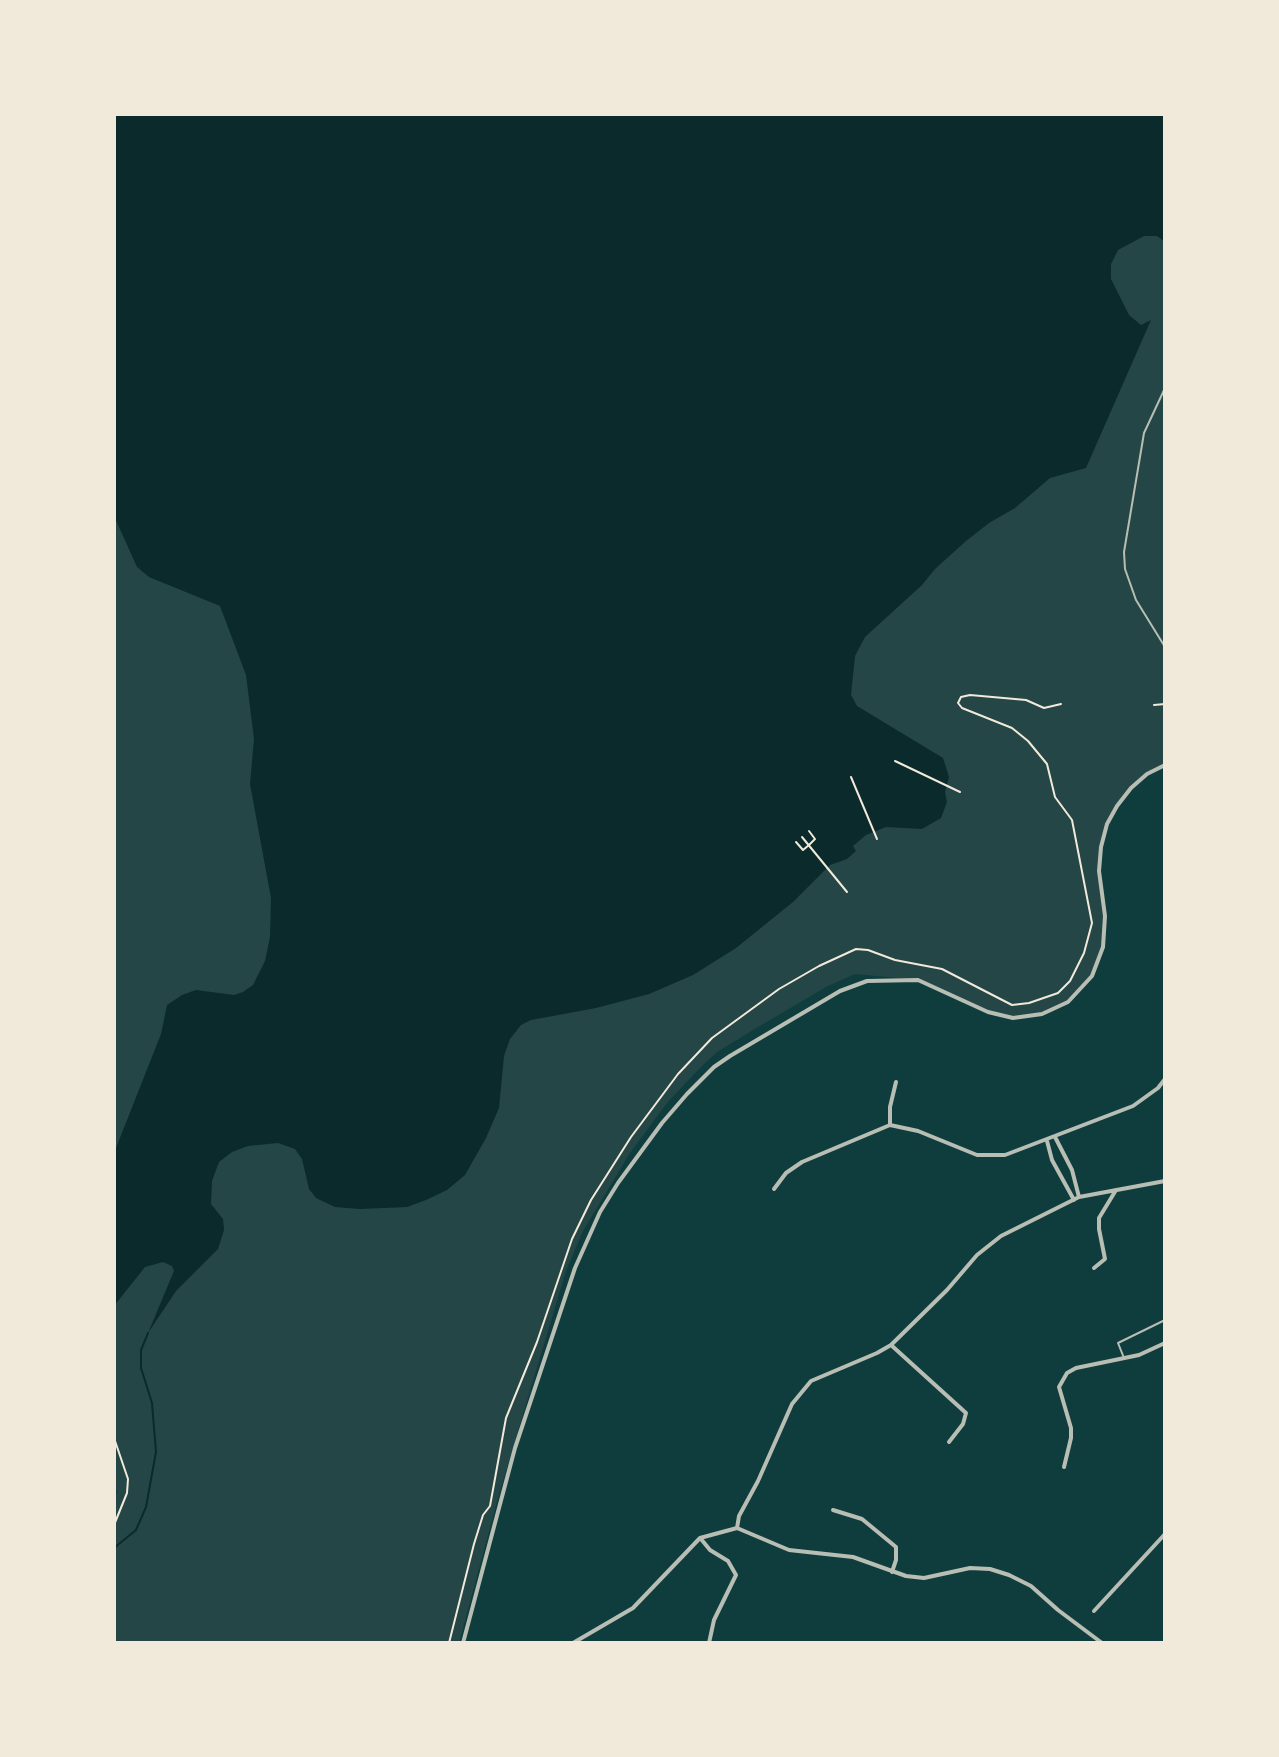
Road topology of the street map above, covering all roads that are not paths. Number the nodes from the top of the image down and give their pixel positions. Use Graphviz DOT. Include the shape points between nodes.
graph roads {
  1 [pos="1165,388"];
  2 [pos="1165,647"];
  3 [pos="1165,765"];
  4 [pos="1165,1079"];
  5 [pos="896,1082"];
  6 [pos="890,1125"];
  7 [pos="1055,1137"];
  8 [pos="1047,1141"];
  9 [pos="1165,1181"];
  10 [pos="774,1189"];
  11 [pos="1116,1190"];
  12 [pos="1077,1198"];
  13 [pos="1094,1268"];
  14 [pos="1165,1320"];
  15 [pos="1165,1343"];
  16 [pos="891,1345"];
  17 [pos="1124,1360"];
  18 [pos="949,1442"];
  19 [pos="1064,1467"];
  20 [pos="833,1510"];
  21 [pos="737,1528"];
  22 [pos="1165,1534"];
  23 [pos="700,1538"];
  24 [pos="892,1572"];
  25 [pos="1094,1611"];
  26 [pos="463,1643"];
  27 [pos="573,1643"];
  28 [pos="709,1643"];
  29 [pos="1102,1643"];
  1 -- 2 [label="lane" via="1144,433 1124,552 1132,591"];
  3 -- 26 [label="street" via="1131,788 1107,824 1099,871 1103,947 1092,976 1068,1002 1042,1014 1013,1018 918,980 867,981 840,991 714,1067 662,1123 600,1212 575,1268 515,1448"];
  4 -- 7 [label="street" via="1133,1106"];
  5 -- 6 [label="street"];
  6 -- 8 [label="street" via="977,1155 1005,1155"];
  6 -- 10 [label="street" via="802,1162"];
  7 -- 8 [label="street"];
  7 -- 12 [label="street" via="1072,1170"];
  8 -- 12 [label="street" via="1052,1160"];
  9 -- 11 [label="street"];
  11 -- 12 [label="street"];
  11 -- 13 [label="street" via="1099,1218 1105,1259"];
  12 -- 16 [label="street" via="988,1245"];
  14 -- 17 [label="lane" via="1118,1343"];
  15 -- 17 [label="street"];
  16 -- 18 [label="street" via="966,1413"];
  16 -- 21 [label="street" via="821,1375 801,1392"];
  17 -- 19 [label="street" via="1076,1368 1062,1380 1059,1387 1071,1438"];
  20 -- 24 [label="street" via="862,1519 896,1547"];
  21 -- 23 [label="street"];
  21 -- 24 [label="street" via="789,1550 853,1557"];
  22 -- 25 [label="street"];
  23 -- 27 [label="street" via="633,1608"];
  23 -- 28 [label="street" via="728,1561 736,1575"];
  24 -- 29 [label="street" via="924,1578 970,1568 1009,1575 1031,1586"];
}
